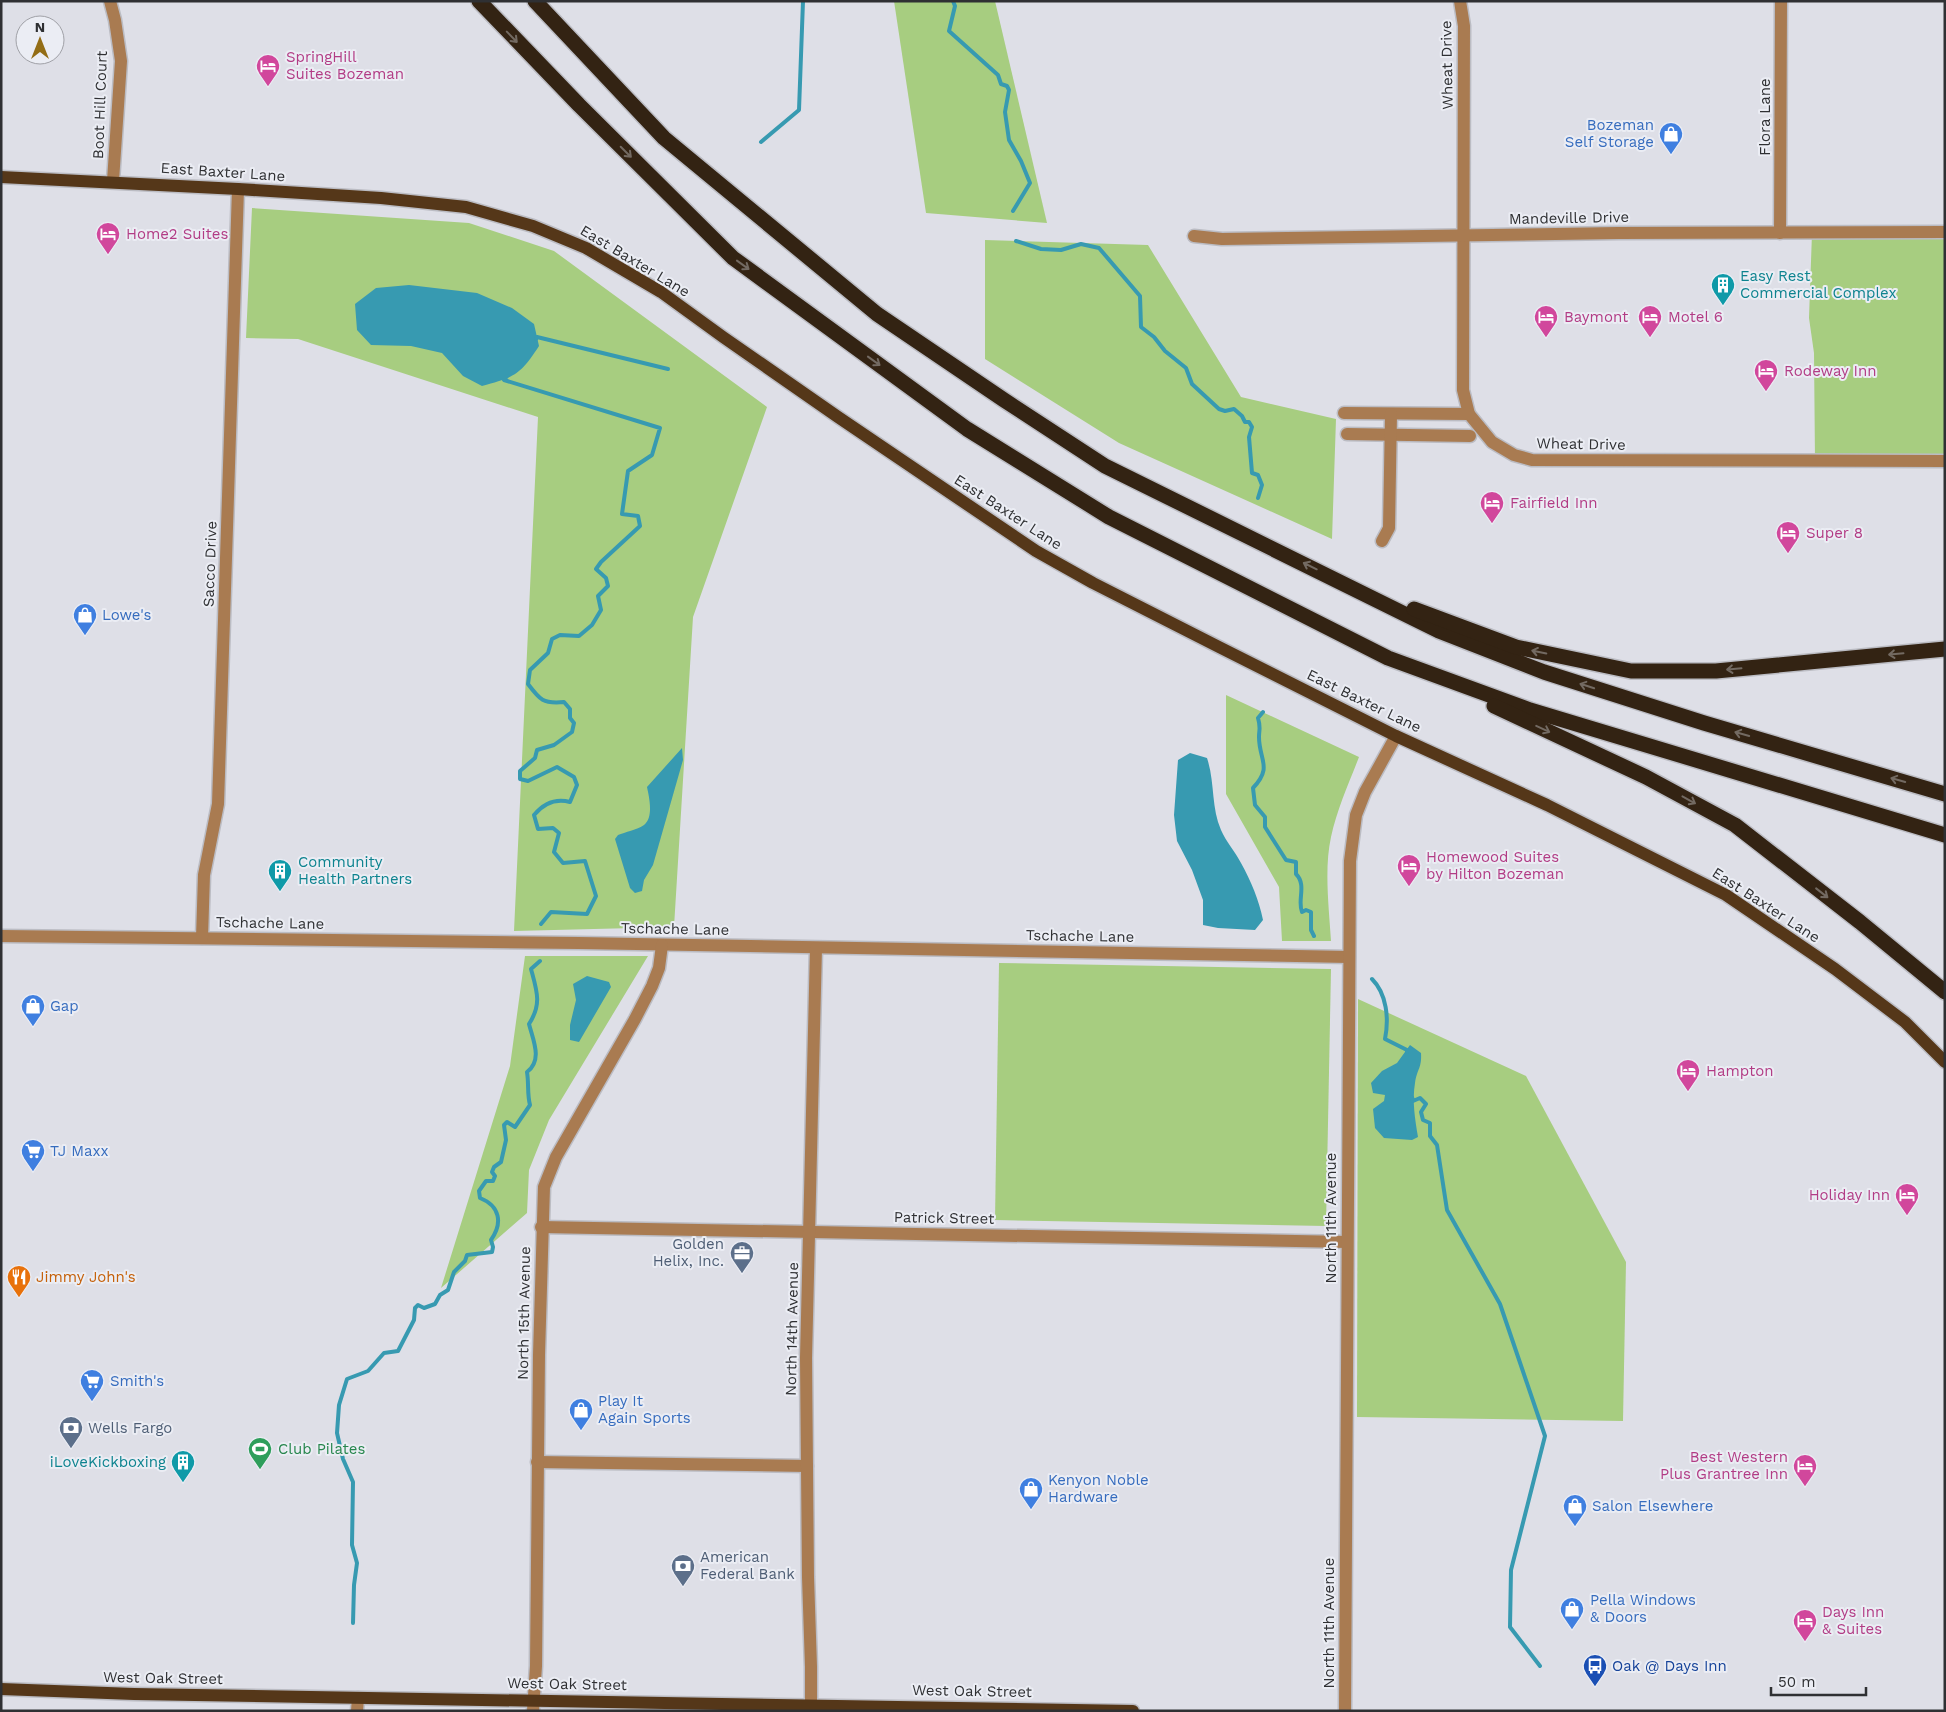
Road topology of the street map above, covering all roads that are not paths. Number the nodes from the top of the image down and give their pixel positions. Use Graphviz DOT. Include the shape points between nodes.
graph roads {
  1 [pos="110,1"];
  2 [pos="479,1"];
  3 [pos="535,1"];
  4 [pos="1460,1"];
  5 [pos="1781,1"];
  6 [pos="1,177"];
  7 [pos="113,181"];
  8 [pos="238,189"];
  9 [pos="1945,232"];
  10 [pos="1780,233"];
  11 [pos="1464,235"];
  12 [pos="1194,236"];
  13 [pos="1344,413"];
  14 [pos="1391,414"];
  15 [pos="1469,414"];
  16 [pos="1347,434"];
  17 [pos="1391,435"];
  18 [pos="1470,436"];
  19 [pos="1945,461"];
  20 [pos="1382,541"];
  21 [pos="1335,579"];
  22 [pos="1945,650"];
  23 [pos="1388,658"];
  24 [pos="1396,736"];
  25 [pos="1945,794"];
  26 [pos="1945,835"];
  27 [pos="1,936"];
  28 [pos="202,938"];
  29 [pos="662,945"];
  30 [pos="816,948"];
  31 [pos="1349,957"];
  32 [pos="1945,992"];
  33 [pos="1945,1062"];
  34 [pos="541,1227"];
  35 [pos="810,1232"];
  36 [pos="1347,1242"];
  37 [pos="537,1462"];
  38 [pos="807,1466"];
  39 [pos="1,1689"];
  40 [pos="358,1704"];
  41 [pos="534,1705"];
  42 [pos="811,1708"];
  43 [pos="1133,1711"];
  44 [pos="1345,1711"];
  1 -- 7 [label="street, Boot Hill Court" via="121,62"];
  2 -- 23 [label="highway, one-way" via="733,258 967,429 1109,517"];
  21 -- 3 [label="highway, one-way" via="1105,466 877,314 664,138"];
  4 -- 11 [label="street, Wheat Drive" via="1464,26"];
  5 -- 10 [label="street, Flora Lane"];
  6 -- 7 [label="main road, East Baxter Lane"];
  7 -- 8 [label="main road, East Baxter Lane"];
  8 -- 24 [label="main road, East Baxter Lane" via="466,207 533,226 586,248 661,292 1036,551"];
  8 -- 28 [label="street, Sacco Drive" via="218,804 204,875"];
  9 -- 10 [label="street, Mandeville Drive"];
  10 -- 11 [label="street, Mandeville Drive"];
  11 -- 12 [label="street, Mandeville Drive"];
  11 -- 15 [label="street, Wheat Drive" via="1463,390"];
  13 -- 14 [label="street"];
  14 -- 15 [label="street"];
  14 -- 17 [label="street"];
  15 -- 19 [label="street, Wheat Drive" via="1492,442 1514,456 1532,460"];
  16 -- 17 [label="street"];
  17 -- 18 [label="street"];
  17 -- 20 [label="street" via="1389,528"];
  22 -- 21 [label="highway, one-way" via="1716,671 1631,671 1516,647"];
  25 -- 21 [label="highway, one-way" via="1544,672 1439,631"];
  23 -- 26 [label="highway" via="1530,710"];
  23 -- 32 [label="highway, one-way" via="1646,776 1735,825"];
  24 -- 31 [label="street, North 11th Avenue" via="1356,815 1350,861"];
  24 -- 33 [label="main road, East Baxter Lane" via="1547,805 1726,895 1835,969 1905,1022"];
  27 -- 28 [label="street, Tschache Lane"];
  28 -- 29 [label="street, Tschache Lane"];
  29 -- 30 [label="street, Tschache Lane"];
  29 -- 34 [label="street, North 15th Avenue" via="659,968 636,1019 556,1157 544,1187"];
  30 -- 31 [label="street, Tschache Lane"];
  30 -- 35 [label="street, North 14th Avenue"];
  31 -- 36 [label="street, North 11th Avenue"];
  34 -- 35 [label="street, Patrick Street"];
  34 -- 37 [label="street, North 15th Avenue"];
  35 -- 36 [label="street, Patrick Street"];
  35 -- 38 [label="street, North 14th Avenue"];
  36 -- 44 [label="street, North 11th Avenue"];
  37 -- 38 [label="street"];
  37 -- 41 [label="street, North 15th Avenue"];
  38 -- 42 [label="street, North 14th Avenue"];
  39 -- 40 [label="main road, West Oak Street"];
  40 -- 41 [label="main road, West Oak Street"];
  41 -- 42 [label="main road, West Oak Street"];
  42 -- 43 [label="main road, West Oak Street"];
}
